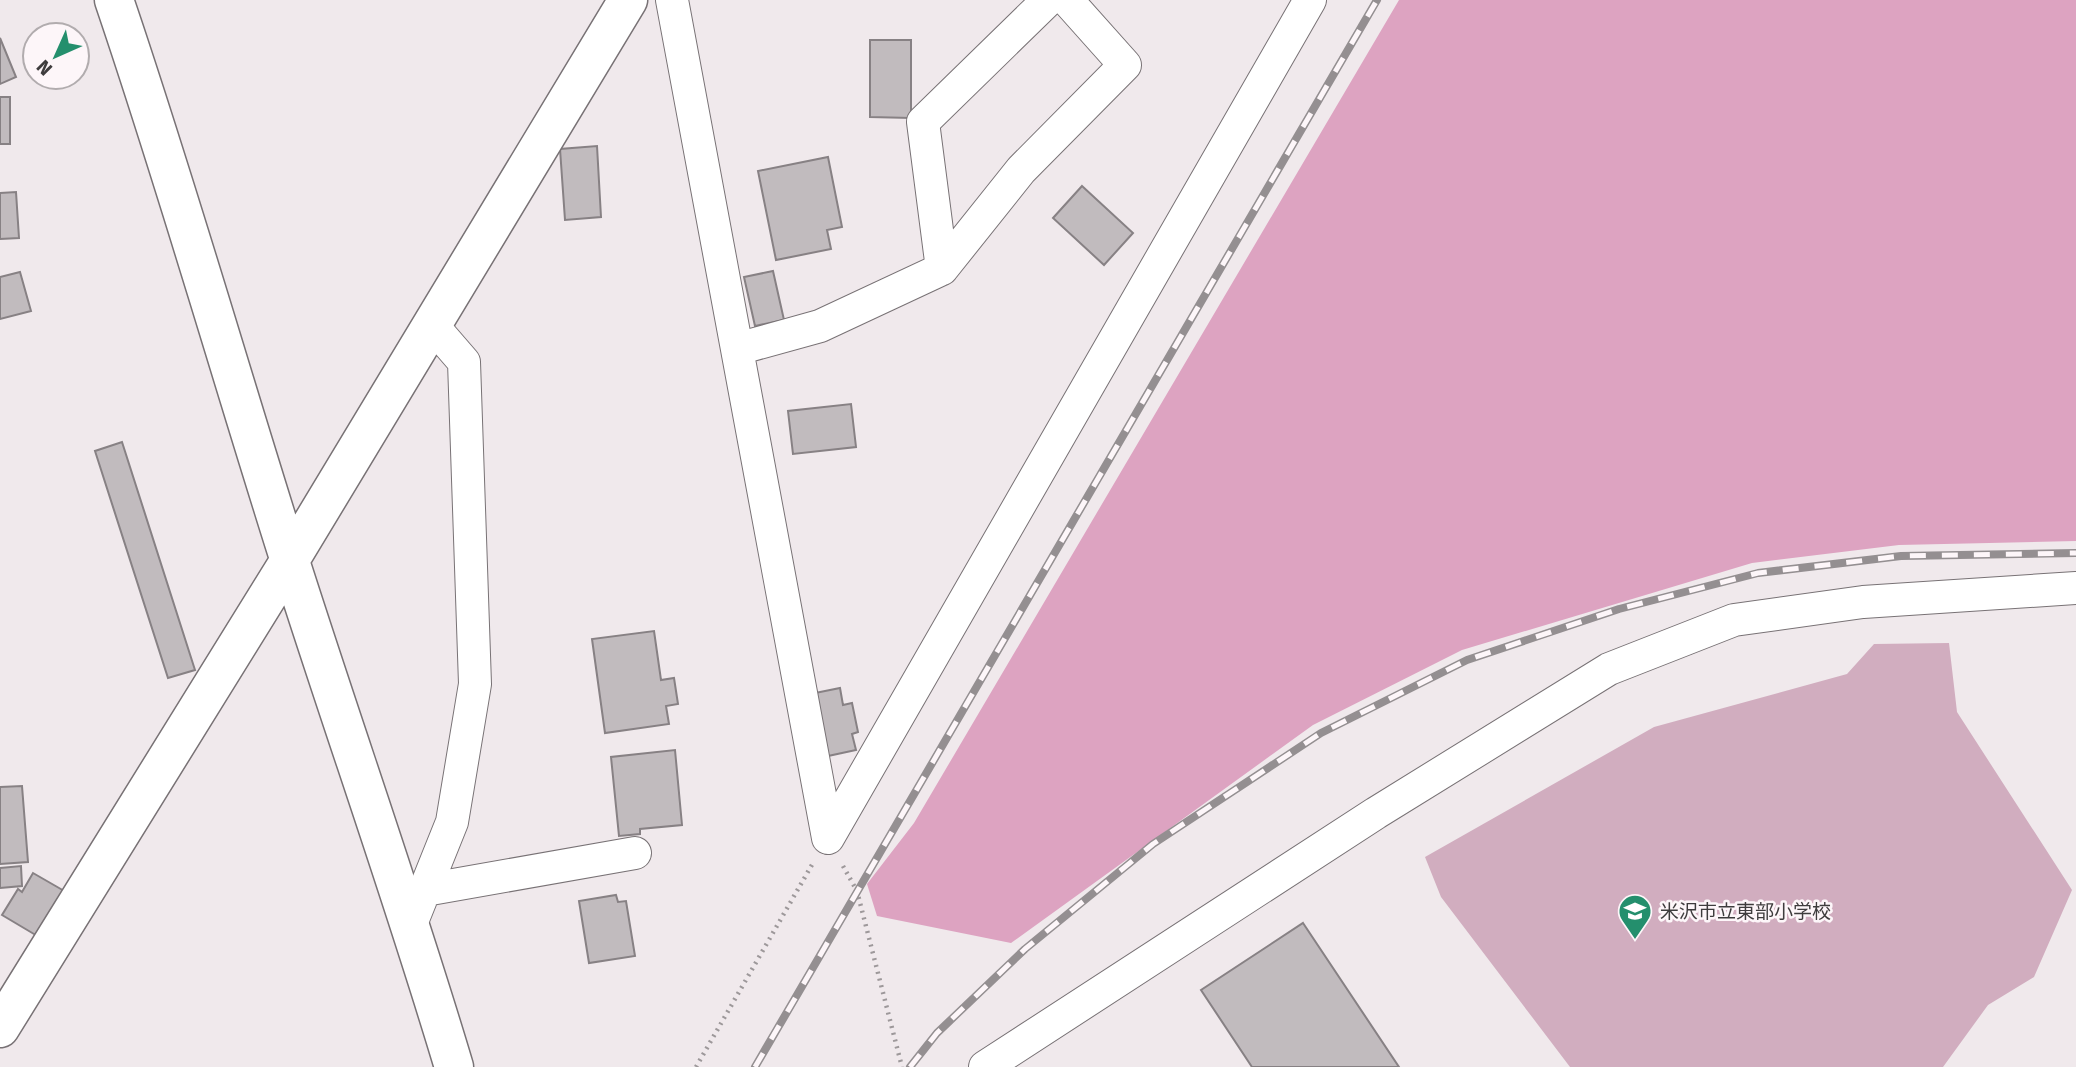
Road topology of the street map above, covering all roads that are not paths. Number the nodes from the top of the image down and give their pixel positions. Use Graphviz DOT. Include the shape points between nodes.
graph roads {
  1 [pos="114,0"];
  2 [pos="628,0"];
  3 [pos="672,0"];
  4 [pos="1048,0"];
  5 [pos="1067,0"];
  6 [pos="1310,0"];
  7 [pos="942,269"];
  8 [pos="432,325"];
  9 [pos="737,349"];
  10 [pos="290,560"];
  11 [pos="2076,587"];
  12 [pos="635,853"];
  13 [pos="418,907"];
  14 [pos="0,1028"];
  15 [pos="454,1067"];
  16 [pos="985,1067"];
  1 -- 10 [label="street"];
  2 -- 8 [label="street"];
  3 -- 9 [label="street"];
  4 -- 7 [label="street" via="923,122"];
  5 -- 7 [label="street" via="1125,65 1021,170"];
  6 -- 9 [label="street" via="828,838"];
  7 -- 9 [label="street" via="820,326"];
  8 -- 10 [label="street"];
  8 -- 13 [label="street" via="464,362 475,684 452,822"];
  10 -- 13 [label="street"];
  10 -- 14 [label="street"];
  11 -- 16 [label="street" via="1863,603 1734,620 1609,669 1376,813"];
  12 -- 13 [label="street"];
  13 -- 15 [label="street"];
}
